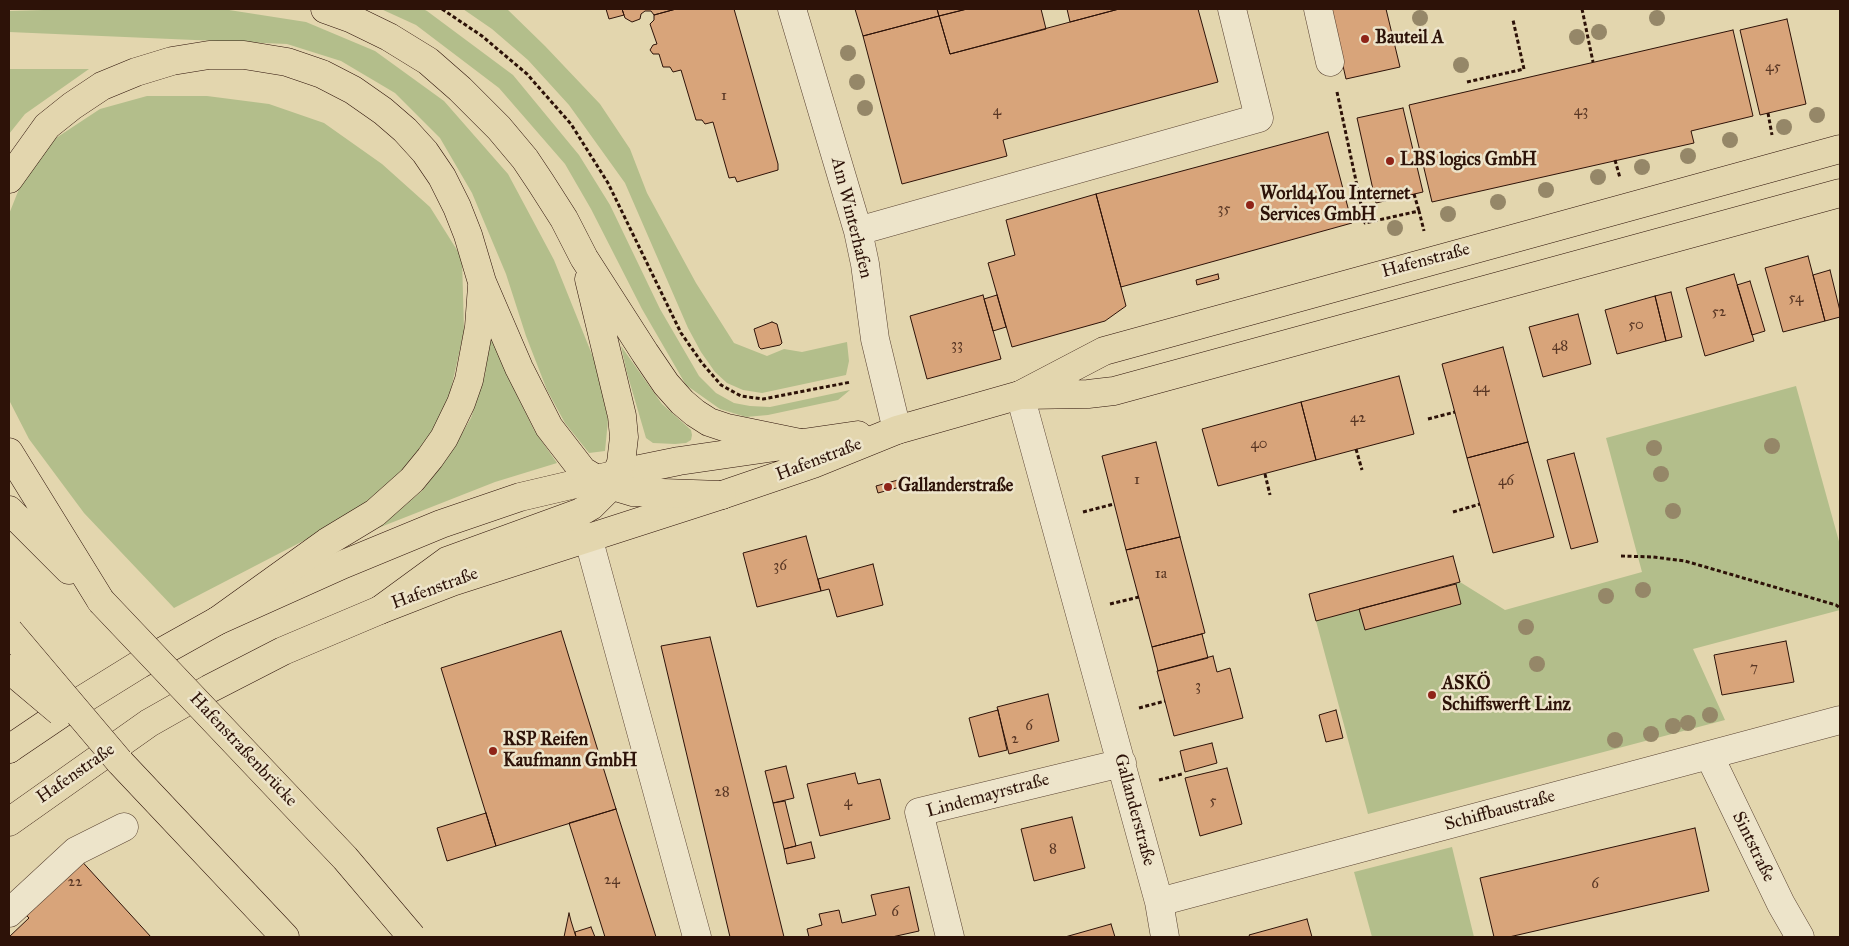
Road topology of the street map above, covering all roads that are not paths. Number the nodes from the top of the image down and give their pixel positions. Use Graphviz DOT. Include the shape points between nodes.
graph roads {
  1 [pos="325,9"];
  2 [pos="792,9"];
  3 [pos="1232,9"];
  4 [pos="1318,9"];
  5 [pos="1330,62"];
  6 [pos="1840,149"];
  7 [pos="9,179"];
  8 [pos="1840,193"];
  9 [pos="858,231"];
  10 [pos="584,258"];
  11 [pos="482,282"];
  12 [pos="1020,395"];
  13 [pos="897,430"];
  14 [pos="800,443"];
  15 [pos="9,452"];
  16 [pos="607,480"];
  17 [pos="722,495"];
  18 [pos="9,510"];
  19 [pos="588,537"];
  20 [pos="72,566"];
  21 [pos="380,610"];
  22 [pos="217,621"];
  23 [pos="9,631"];
  24 [pos="9,669"];
  25 [pos="1840,720"];
  26 [pos="9,749"];
  27 [pos="1709,755"];
  28 [pos="119,761"];
  29 [pos="1122,763"];
  30 [pos="9,822"];
  31 [pos="124,827"];
  32 [pos="1159,902"];
  33 [pos="9,913"];
  34 [pos="285,937"];
  35 [pos="412,937"];
  36 [pos="697,937"];
  37 [pos="950,937"];
  38 [pos="1165,937"];
  39 [pos="1800,937"];
  1 -- 10 [label="main road" via="389,37 428,61 460,89 525,159 564,219"];
  2 -- 9 [label="street, Am Winterhafen"];
  3 -- 9 [label="street" via="1259,118"];
  4 -- 5 [label="street"];
  6 -- 12 [label="main road, Hafenstraße" via="1104,351"];
  7 -- 11 [label="main road" via="47,126 102,86 172,61 209,55 244,55 287,62 322,74 353,90 390,117 425,152 457,207"];
  8 -- 12 [label="main road, Hafenstraße" via="1114,391"];
  9 -- 13 [label="street, Am Winterhafen" via="875,339"];
  10 -- 14 [label="main road" via="666,384 695,414 727,428"];
  10 -- 16 [label="main road" via="622,416 624,450"];
  11 -- 16 [label="main road" via="519,368 550,427 583,471"];
  11 -- 22 [label="main road" via="479,327 469,380 444,438 424,465 412,480 374,513"];
  12 -- 13 [label="main road, Hafenstraße"];
  12 -- 29 [label="street, Gallanderstraße"];
  13 -- 14 [label="main road, Hafenstraße"];
  13 -- 17 [label="main road, Hafenstraße" via="813,464"];
  14 -- 16 [label="main road, Hafenstraße" via="679,461"];
  15 -- 20 [label="main road"];
  16 -- 17 [label="main road" via="633,492"];
  16 -- 21 [label="main road" via="591,506 579,513 447,561"];
  16 -- 22 [label="main road, Hafenstraße" via="520,497 441,524"];
  17 -- 19 [label="main road, Hafenstraße"];
  18 -- 20 [label="main road"];
  19 -- 21 [label="main road, Hafenstraße" via="452,582"];
  19 -- 36 [label="street"];
  20 -- 35 [label="main road, Hafenstraßenbrücke, bridge" via="101,601 345,858"];
  21 -- 30 [label="main road, Hafenstraße" via="283,651 149,723"];
  22 -- 26 [label="main road, Hafenstraße" via="101,688"];
  23 -- 28 [label="main road, bridge"];
  24 -- 28 [label="main road, bridge"];
  25 -- 27 [label="street, Schiffbaustraße"];
  27 -- 32 [label="street, Schiffbaustraße"];
  27 -- 39 [label="street, Sintstraße"];
  28 -- 34 [label="main road"];
  29 -- 32 [label="street, Gallanderstraße"];
  29 -- 37 [label="street, Lindemayrstraße" via="919,812"];
  31 -- 33 [label="street" via="76,851"];
  32 -- 38 [label="street, Gallanderstraße"];
}
